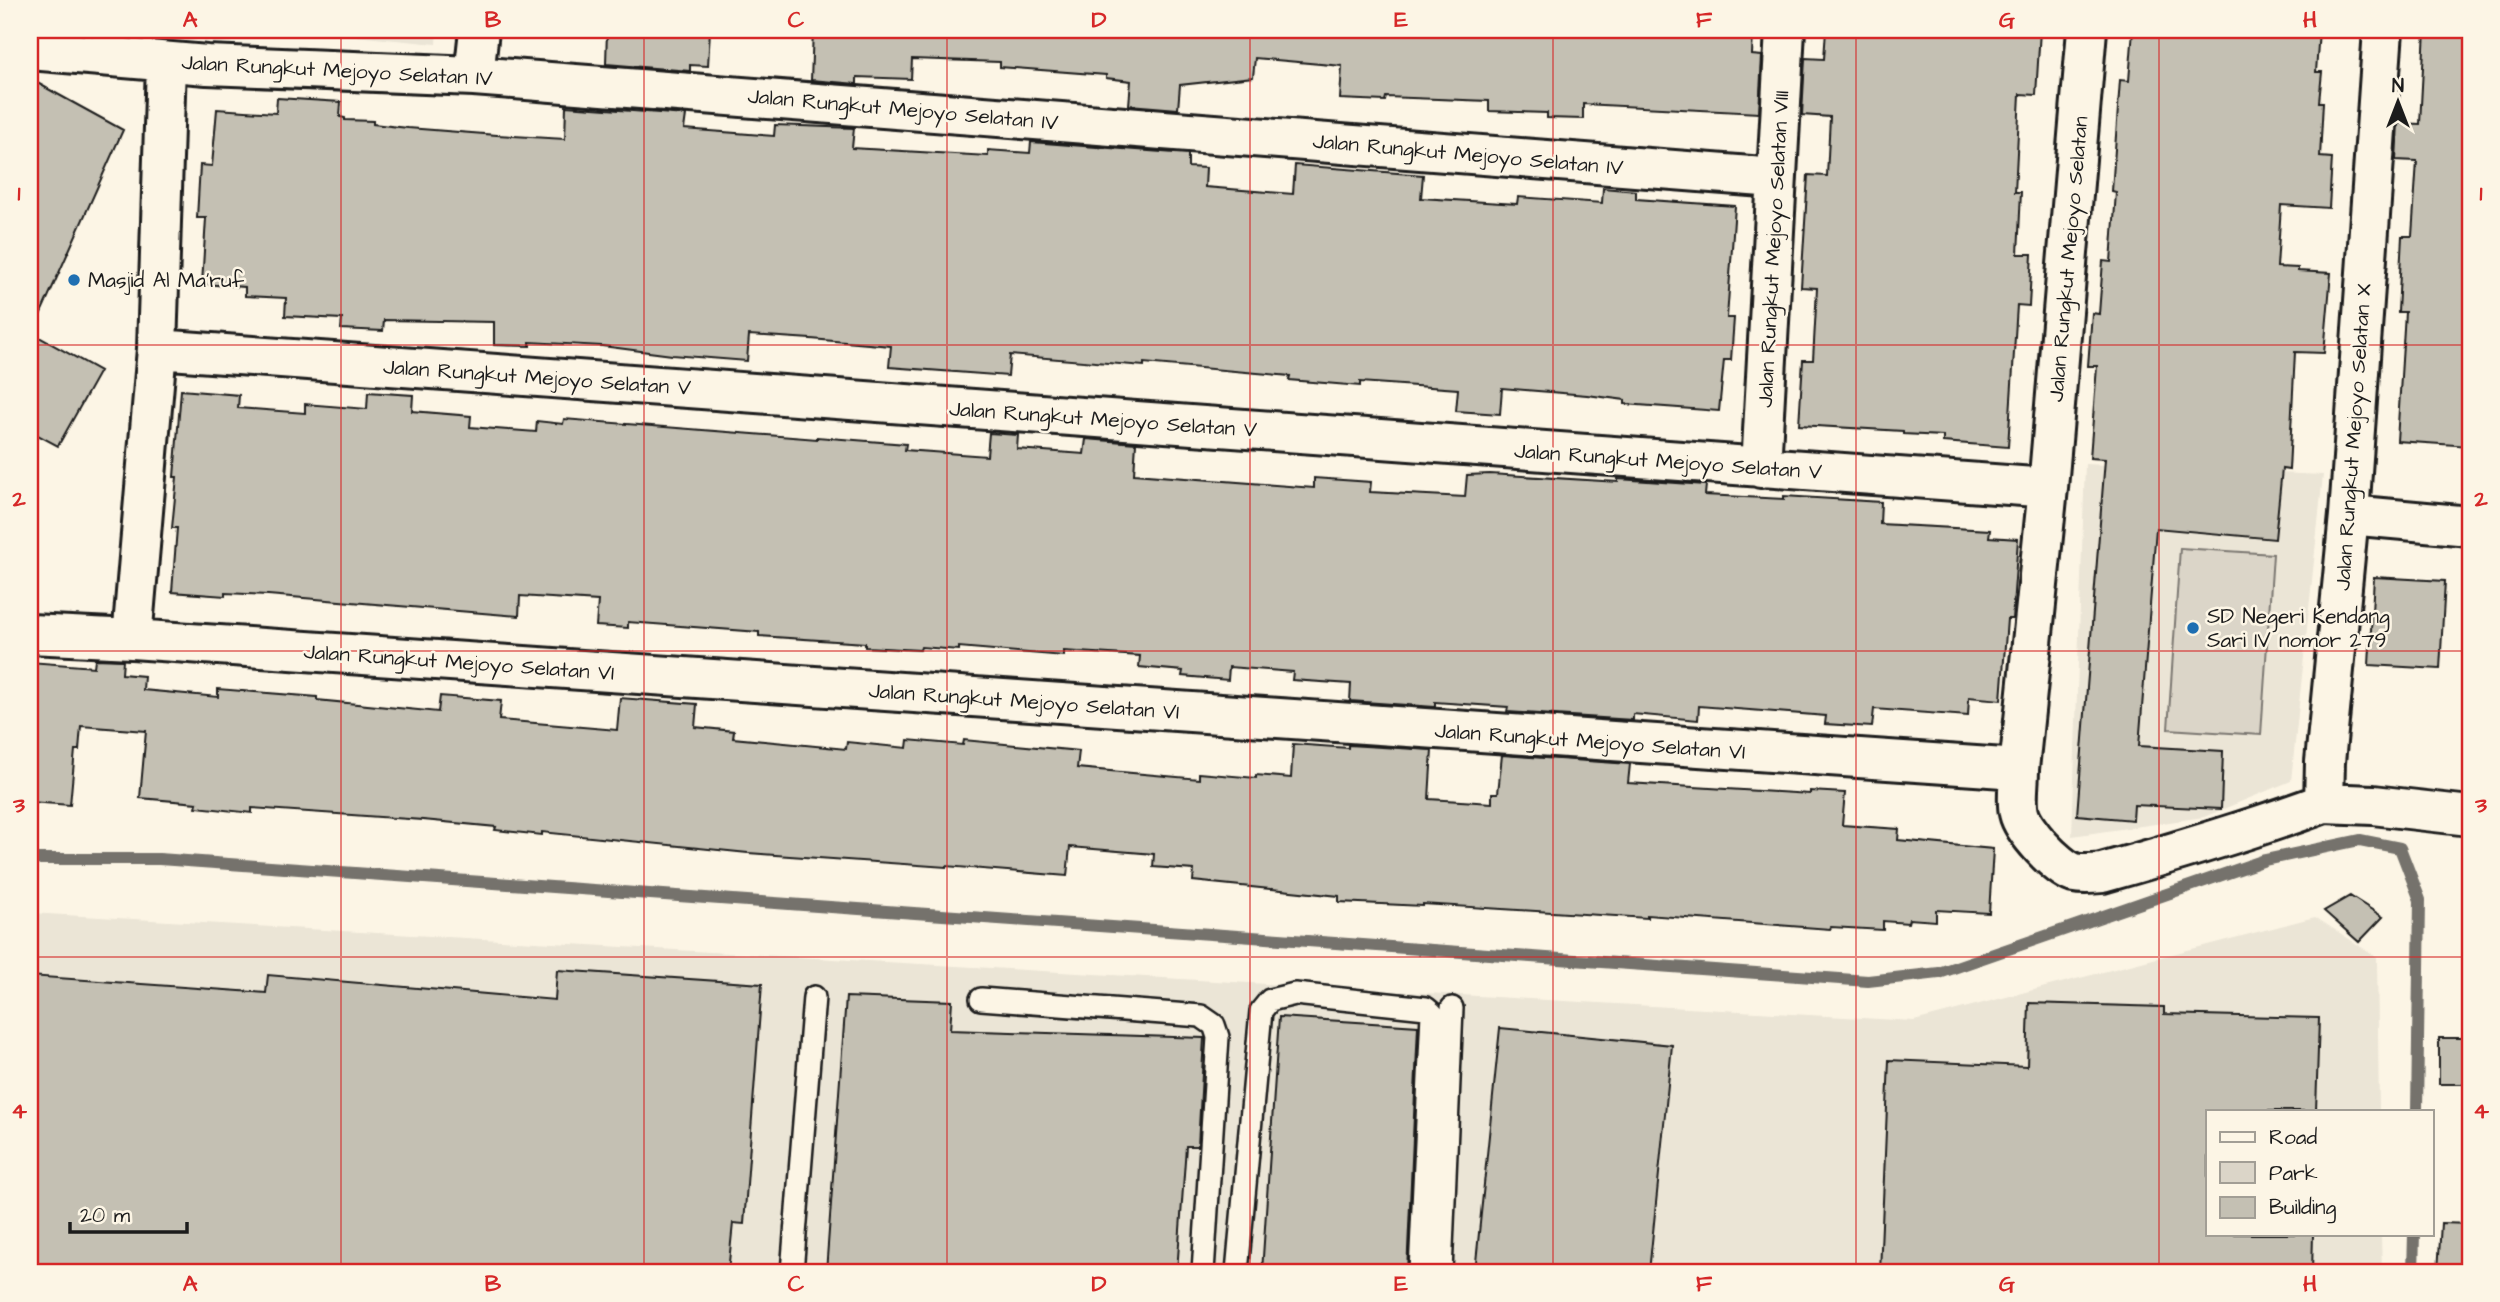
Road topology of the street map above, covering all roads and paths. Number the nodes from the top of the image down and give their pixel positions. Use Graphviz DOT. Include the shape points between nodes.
graph roads {
  1 [pos="479,30"];
  2 [pos="1785,30"];
  3 [pos="2087,30"];
  4 [pos="2383,30"];
  5 [pos="30,50"];
  6 [pos="166,63"];
  7 [pos="474,76"];
  8 [pos="1776,178"];
  9 [pos="157,349"];
  10 [pos="1761,468"];
  11 [pos="2048,488"];
  12 [pos="2349,515"];
  13 [pos="2470,526"];
  14 [pos="30,634"];
  15 [pos="132,639"];
  16 [pos="2019,769"];
  17 [pos="2324,803"];
  18 [pos="2470,816"];
  19 [pos="814,997"];
  20 [pos="981,999"];
  21 [pos="1452,1008"];
  22 [pos="792,1272"];
  23 [pos="1203,1272"];
  24 [pos="1237,1272"];
  25 [pos="1420,1272"];
  26 [pos="1441,1272"];
  1 -- 7 [label="street"];
  2 -- 8 [label="street, Jalan Rungkut Mejoyo Selatan VIII"];
  3 -- 11 [label="street, Jalan Rungkut Mejoyo Selatan"];
  4 -- 12 [label="street, Jalan Rungkut Mejoyo Selatan X"];
  5 -- 6 [label="street, Jalan Rungkut Mejoyo Selatan IV"];
  6 -- 7 [label="street, Jalan Rungkut Mejoyo Selatan IV"];
  6 -- 9 [label="street"];
  7 -- 8 [label="street, Jalan Rungkut Mejoyo Selatan IV"];
  8 -- 10 [label="street, Jalan Rungkut Mejoyo Selatan VIII"];
  9 -- 10 [label="street, Jalan Rungkut Mejoyo Selatan V"];
  9 -- 15 [label="street"];
  10 -- 11 [label="street, Jalan Rungkut Mejoyo Selatan V"];
  11 -- 16 [label="street"];
  12 -- 13 [label="street"];
  12 -- 17 [label="street, Jalan Rungkut Mejoyo Selatan X"];
  14 -- 15 [label="street, Jalan Rungkut Mejoyo Selatan VI"];
  15 -- 16 [label="street, Jalan Rungkut Mejoyo Selatan VI"];
  16 -- 17 [label="street" via="2019,813 2026,827 2052,858 2074,873 2102,873"];
  17 -- 18 [label="street"];
  19 -- 22 [label="lane"];
  20 -- 23 [label="lane" via="1201,1016 1214,1025 1218,1037"];
  21 -- 26 [label="lane"];
  24 -- 25 [label="lane" via="1261,1011 1270,1000 1295,994 1426,1008 1433,1013"];
}
